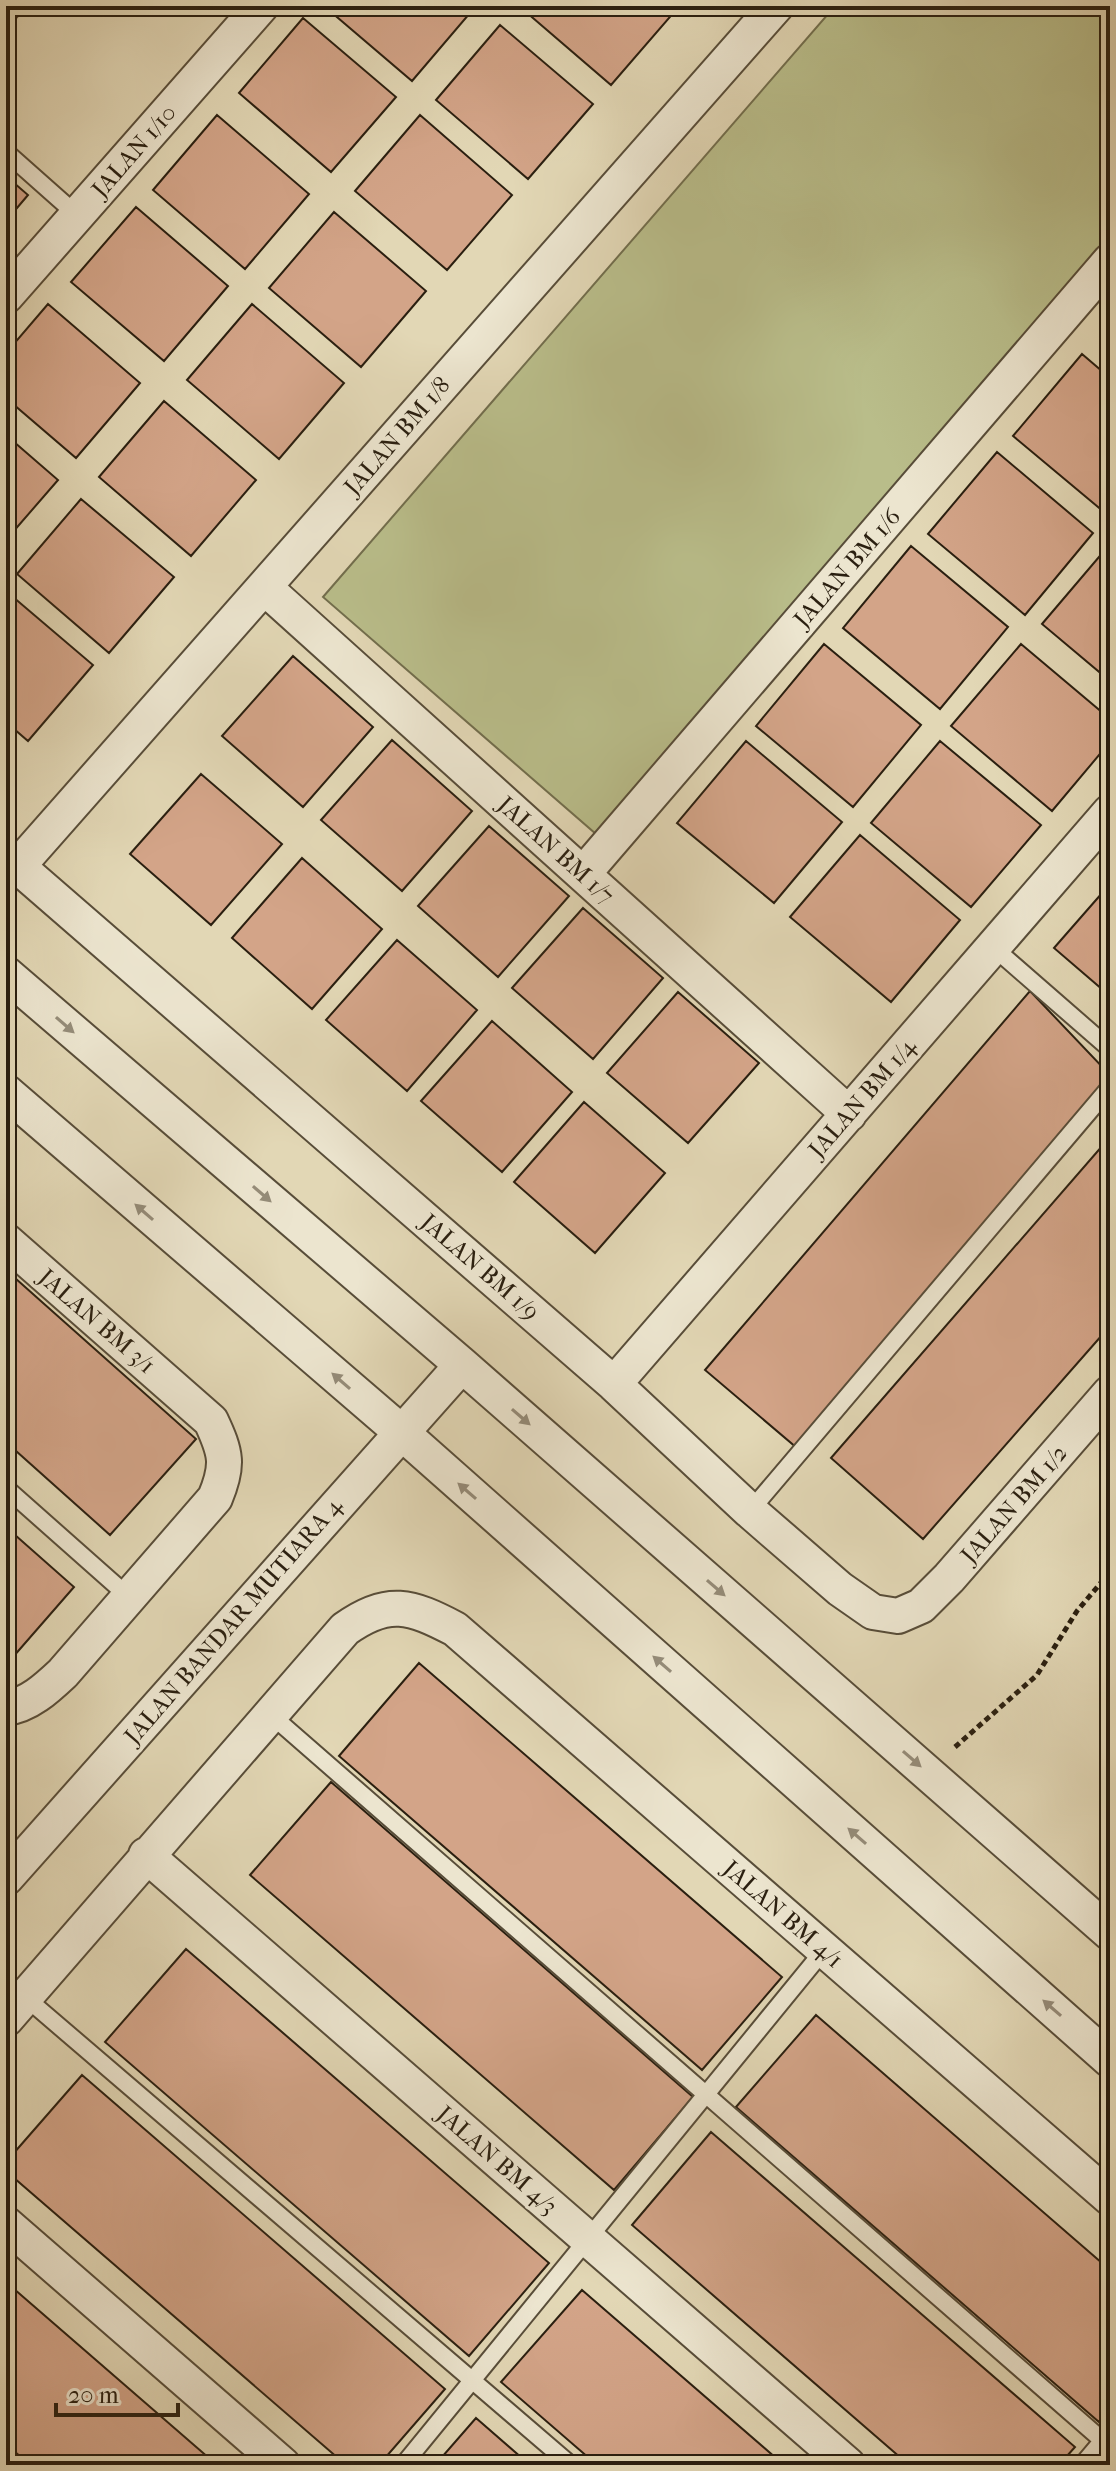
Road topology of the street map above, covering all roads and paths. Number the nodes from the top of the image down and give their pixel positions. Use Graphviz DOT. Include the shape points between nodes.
graph roads {
  1 [pos="15,6"];
  2 [pos="261,6"];
  3 [pos="776,6"];
  4 [pos="6,16"];
  5 [pos="6,152"];
  6 [pos="77,215"];
  7 [pos="1110,261"];
  8 [pos="6,296"];
  9 [pos="264,587"];
  10 [pos="1110,812"];
  11 [pos="12,861"];
  12 [pos="583,874"];
  13 [pos="993,947"];
  14 [pos="6,974"];
  15 [pos="1110,1049"];
  16 [pos="1110,1087"];
  17 [pos="6,1092"];
  18 [pos="849,1114"];
  19 [pos="6,1241"];
  20 [pos="462,1365"];
  21 [pos="614,1384"];
  22 [pos="1110,1393"];
  23 [pos="401,1432"];
  24 [pos="6,1488"];
  25 [pos="750,1511"];
  26 [pos="1110,1572"];
  27 [pos="949,1578"];
  28 [pos="129,1597"];
  29 [pos="6,1708"];
  30 [pos="270,1714"];
  31 [pos="925,1771"];
  32 [pos="146,1855"];
  33 [pos="6,1878"];
  34 [pos="1110,1933"];
  35 [pos="824,1950"];
  36 [pos="16,2008"];
  37 [pos="1110,2060"];
  38 [pos="705,2095"];
  39 [pos="1110,2198"];
  40 [pos="6,2224"];
  41 [pos="588,2239"];
  42 [pos="473,2380"];
  43 [pos="1108,2440"];
  44 [pos="283,2465"];
  45 [pos="403,2465"];
  46 [pos="571,2465"];
  47 [pos="848,2465"];
  48 [pos="1082,2465"];
  1 -- 4 [label="lane"];
  2 -- 6 [label="street, JALAN 1/10"];
  3 -- 9 [label="street, JALAN BM 1/8"];
  5 -- 6 [label="lane"];
  6 -- 8 [label="street, JALAN 1/10"];
  7 -- 12 [label="street, JALAN BM 1/6"];
  9 -- 11 [label="street, JALAN BM 1/8"];
  9 -- 12 [label="street, JALAN BM 1/7"];
  10 -- 13 [label="street, JALAN BM 1/4"];
  11 -- 21 [label="street, JALAN BM 1/9"];
  12 -- 18 [label="street, JALAN BM 1/7"];
  13 -- 15 [label="lane"];
  13 -- 18 [label="street, JALAN BM 1/4"];
  14 -- 20 [label="street, one-way"];
  16 -- 25 [label="lane"];
  23 -- 17 [label="street, one-way"];
  18 -- 21 [label="street, JALAN BM 1/4"];
  19 -- 28 [label="street, JALAN BM 3/1" via="211,1421 224,1450 225,1475 215,1498"];
  20 -- 23 [label="street, JALAN BANDAR MUTIARA 4"];
  20 -- 31 [label="street, one-way"];
  21 -- 25 [label="street, JALAN BM 1/9"];
  22 -- 27 [label="street, JALAN BM 1/2"];
  23 -- 33 [label="street, JALAN BANDAR MUTIARA 4"];
  37 -- 23 [label="street, one-way"];
  24 -- 28 [label="lane"];
  25 -- 27 [label="street, JALAN BM 1/9" via="873,1612 898,1616 921,1606"];
  26 -- 31 [label="path" via="1077,1611 1037,1675"];
  28 -- 29 [label="street, JALAN BM 3/1" via="44,1691"];
  30 -- 32 [label="street, JALAN BM 4/1"];
  30 -- 35 [label="street, JALAN BM 4/1" via="345,1629 381,1610 412,1608 455,1629"];
  30 -- 38 [label="lane"];
  31 -- 34 [label="street"];
  32 -- 36 [label="street, JALAN BM 4/1"];
  32 -- 41 [label="street, JALAN BM 4/3"];
  35 -- 38 [label="lane"];
  35 -- 39 [label="street, JALAN BM 4/1"];
  36 -- 42 [label="lane"];
  38 -- 41 [label="lane"];
  38 -- 43 [label="lane"];
  40 -- 44 [label="street"];
  41 -- 42 [label="lane"];
  41 -- 47 [label="street, JALAN BM 4/3"];
  42 -- 45 [label="lane"];
  42 -- 46 [label="lane"];
  43 -- 48 [label="lane"];
}
